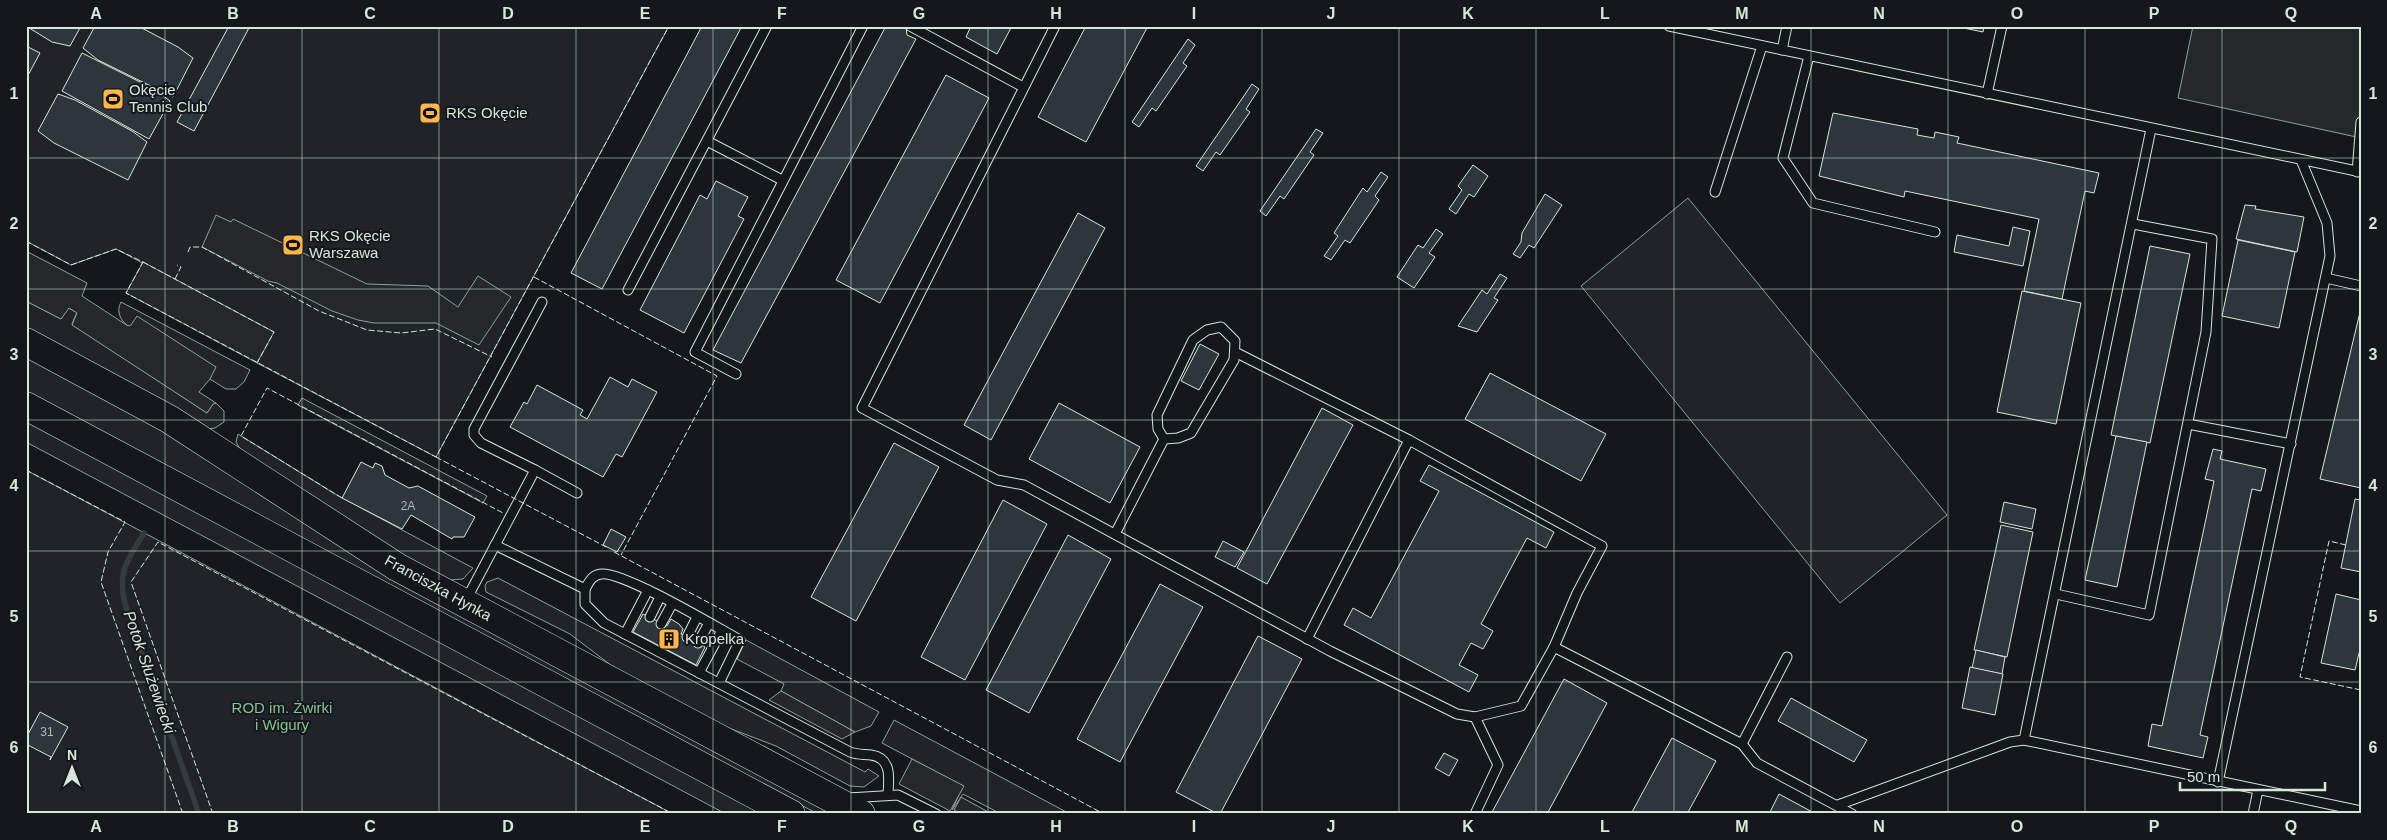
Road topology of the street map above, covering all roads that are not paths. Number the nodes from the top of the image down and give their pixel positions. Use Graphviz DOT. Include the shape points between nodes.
graph roads {
  1 [pos="768,26"];
  2 [pos="863,26"];
  3 [pos="910,26"];
  4 [pos="1055,26"];
  5 [pos="1669,26"];
  6 [pos="1786,26"];
  7 [pos="2002,26"];
  8 [pos="1762,46"];
  9 [pos="1782,50"];
  10 [pos="1809,56"];
  11 [pos="1023,87"];
  12 [pos="1987,94"];
  13 [pos="2361,122"];
  14 [pos="2151,129"];
  15 [pos="707,141"];
  16 [pos="2301,160"];
  17 [pos="2359,172"];
  18 [pos="782,180"];
  19 [pos="1715,192"];
  20 [pos="2133,224"];
  21 [pos="1935,232"];
  22 [pos="2326,278"];
  23 [pos="2361,286"];
  24 [pos="628,290"];
  25 [pos="542,302"];
  26 [pos="26,342"];
  27 [pos="1235,352"];
  28 [pos="736,374"];
  29 [pos="26,406"];
  30 [pos="2188,424"];
  31 [pos="1164,439"];
  32 [pos="1409,440"];
  33 [pos="2291,444"];
  34 [pos="535,470"];
  35 [pos="577,493"];
  36 [pos="1116,534"];
  37 [pos="495,545"];
  38 [pos="585,589"];
  39 [pos="648,590"];
  40 [pos="2056,594"];
  41 [pos="660,597"];
  42 [pos="464,603"];
  43 [pos="672,604"];
  44 [pos="650,617"];
  45 [pos="697,617"];
  46 [pos="709,623"];
  47 [pos="661,624"];
  48 [pos="722,630"];
  49 [pos="625,634"];
  50 [pos="687,637"];
  51 [pos="1307,639"];
  52 [pos="698,643"];
  53 [pos="1554,647"];
  54 [pos="1787,656"];
  55 [pos="699,673"];
  56 [pos="719,683"];
  57 [pos="1476,717"];
  58 [pos="2024,740"];
  59 [pos="1742,744"];
  60 [pos="2218,782"];
  61 [pos="2258,790"];
  62 [pos="888,794"];
  63 [pos="833,799"];
  64 [pos="1838,806"];
  65 [pos="2361,811"];
  66 [pos="791,814"];
  67 [pos="861,814"];
  68 [pos="936,814"];
  69 [pos="1475,814"];
  70 [pos="1852,814"];
  71 [pos="2253,814"];
  1 -- 15 [label="lane"];
  2 -- 18 [label="lane"];
  3 -- 11 [label="lane"];
  4 -- 11 [label="lane"];
  5 -- 8 [label="lane"];
  6 -- 9 [label="lane"];
  7 -- 12 [label="lane"];
  8 -- 9 [label="lane"];
  8 -- 19 [label="lane"];
  9 -- 10 [label="lane"];
  10 -- 12 [label="lane"];
  10 -- 21 [label="lane" via="1783,158 1814,203"];
  11 -- 36 [label="lane" via="862,408 997,480 1024,485"];
  12 -- 14 [label="lane"];
  13 -- 17 [label="lane"];
  14 -- 16 [label="lane"];
  14 -- 20 [label="lane"];
  15 -- 18 [label="lane"];
  15 -- 24 [label="lane"];
  16 -- 17 [label="lane"];
  16 -- 22 [label="lane" via="2327,223 2330,256"];
  18 -- 28 [label="lane" via="695,352"];
  20 -- 30 [label="lane" via="2212,239 2206,332"];
  20 -- 40 [label="lane"];
  22 -- 23 [label="lane"];
  22 -- 33 [label="lane"];
  25 -- 34 [label="lane" via="474,429 474,435 481,443"];
  26 -- 42 [label="main road, Franciszka Hynka" via="169,419 382,558"];
  27 -- 31 [label="lane" via="1234,360 1191,433"];
  27 -- 31 [label="lane" via="1235,341 1221,327 1207,330 1193,340 1156,414 1158,429"];
  27 -- 32 [label="lane"];
  29 -- 66 [label="main road"];
  30 -- 33 [label="lane"];
  30 -- 40 [label="lane" via="2149,615"];
  31 -- 36 [label="lane"];
  32 -- 51 [label="lane"];
  32 -- 53 [label="lane" via="1602,546"];
  33 -- 60 [label="lane"];
  34 -- 35 [label="lane"];
  34 -- 37 [label="lane"];
  36 -- 51 [label="lane"];
  37 -- 38 [label="lane"];
  37 -- 42 [label="lane"];
  38 -- 39 [label="lane" via="593,577 602,574 621,577"];
  38 -- 49 [label="lane" via="585,604 604,623"];
  39 -- 41 [label="lane"];
  39 -- 49 [label="lane"];
  40 -- 58 [label="lane"];
  41 -- 43 [label="lane"];
  41 -- 44 [label="lane"];
  42 -- 63 [label="main road, Franciszka Hynka"];
  43 -- 45 [label="lane"];
  43 -- 47 [label="lane"];
  45 -- 46 [label="lane"];
  45 -- 50 [label="lane"];
  46 -- 48 [label="lane"];
  46 -- 52 [label="lane"];
  48 -- 55 [label="lane"];
  48 -- 56 [label="lane" via="740,640"];
  49 -- 55 [label="lane" via="639,638"];
  51 -- 57 [label="lane" via="1457,714"];
  53 -- 57 [label="lane" via="1521,706"];
  53 -- 59 [label="lane"];
  54 -- 59 [label="lane"];
  55 -- 56 [label="lane"];
  56 -- 62 [label="lane" via="850,752 875,756 885,762"];
  57 -- 69 [label="lane" via="1498,765"];
  58 -- 60 [label="lane"];
  58 -- 64 [label="lane" via="2010,742"];
  59 -- 64 [label="lane" via="1757,763"];
  60 -- 61 [label="lane"];
  61 -- 65 [label="lane"];
  61 -- 71 [label="lane"];
  62 -- 63 [label="lane"];
  62 -- 68 [label="lane" via="908,799"];
  63 -- 67 [label="main road, Franciszka Hynka"];
  64 -- 70 [label="lane"];
}
